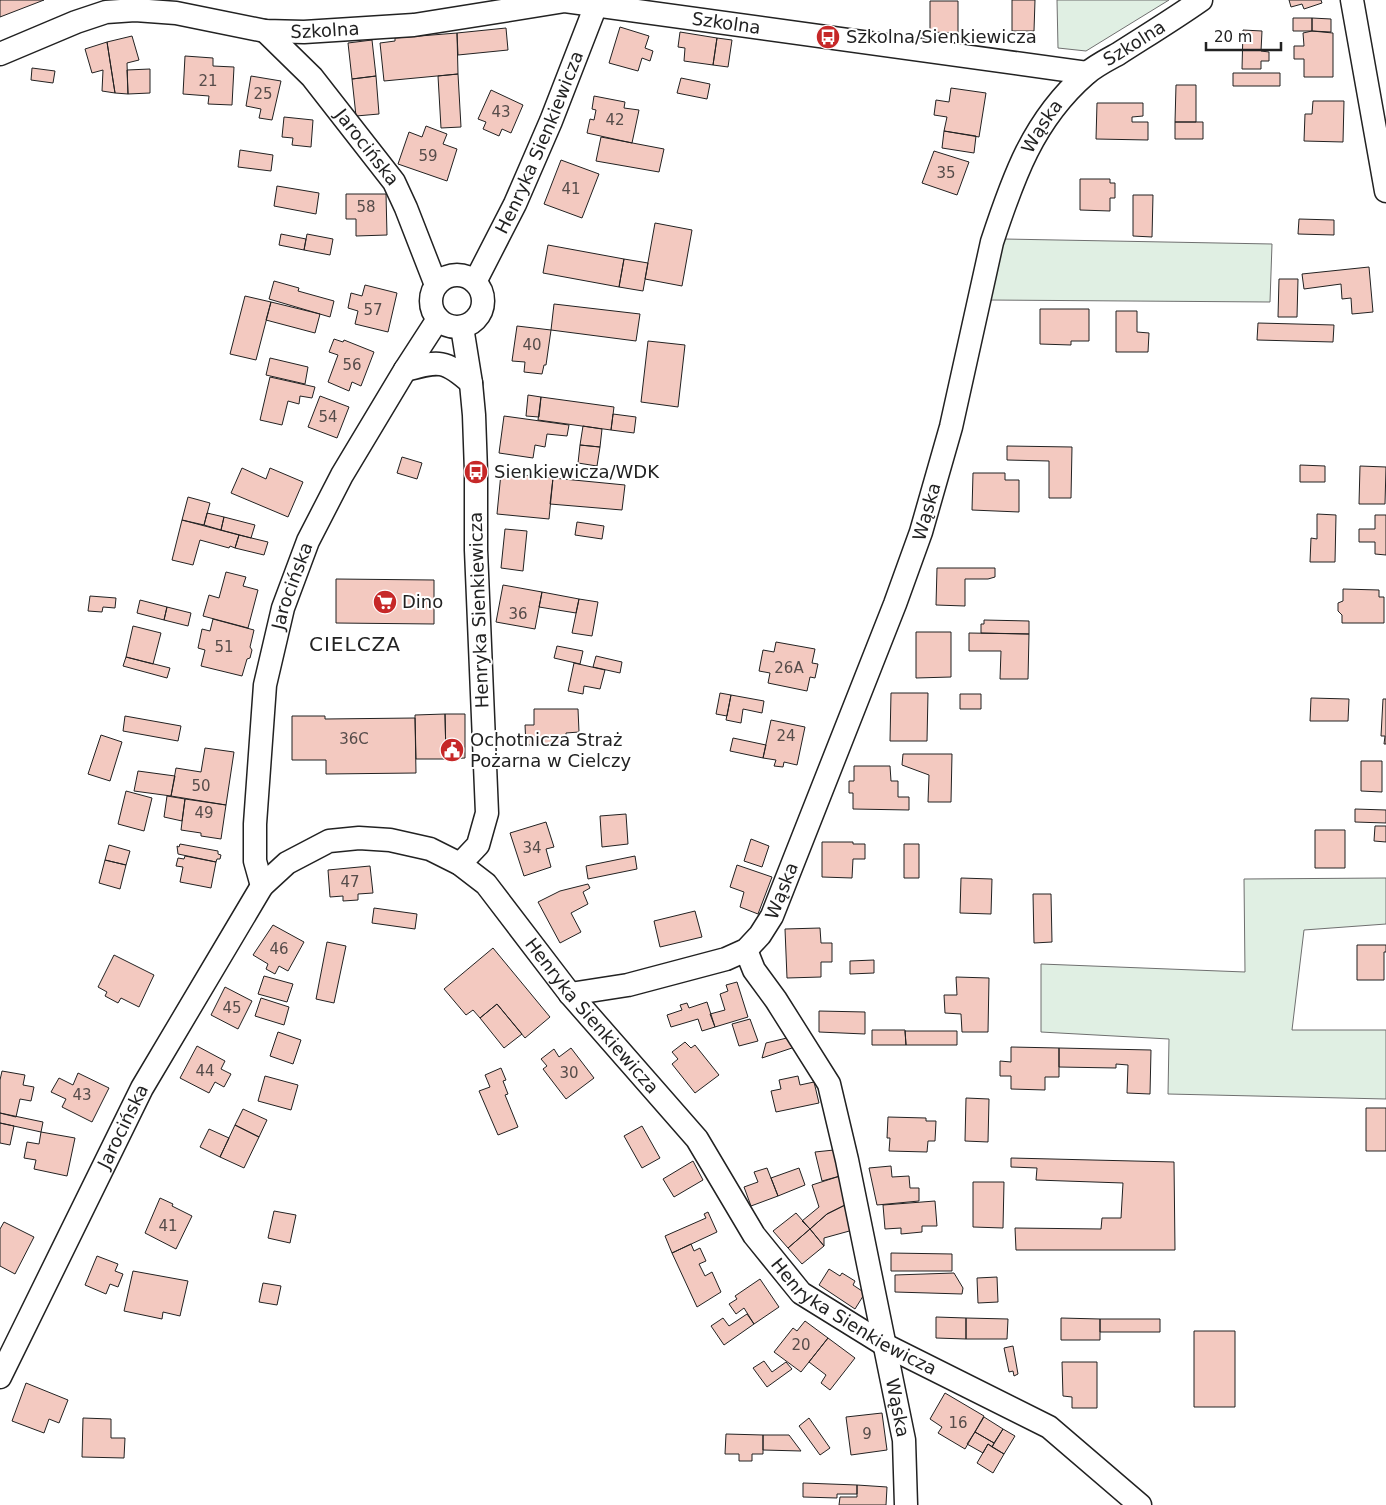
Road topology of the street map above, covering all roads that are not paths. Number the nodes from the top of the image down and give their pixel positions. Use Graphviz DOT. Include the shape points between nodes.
graph roads {
  1 [pos="1201,0"];
  2 [pos="1352,0"];
  3 [pos="597,2"];
  4 [pos="265,30"];
  5 [pos="0,54"];
  6 [pos="1087,74"];
  7 [pos="1386,191"];
  8 [pos="475,282"];
  9 [pos="436,285"];
  10 [pos="438,320"];
  11 [pos="462,327"];
  12 [pos="405,370"];
  13 [pos="471,383"];
  14 [pos="460,864"];
  15 [pos="262,886"];
  16 [pos="746,950"];
  17 [pos="570,994"];
  18 [pos="885,1345"];
  19 [pos="0,1377"];
  20 [pos="906,1505"];
  21 [pos="1140,1505"];
  1 -- 6 [label="street, Szkolna"];
  2 -- 7 [label="street"];
  3 -- 4 [label="street, Szkolna" via="565,0 414,25 304,32"];
  3 -- 6 [label="street, Szkolna"];
  3 -- 8 [label="street, Henryka Sienkiewicza" via="551,121"];
  4 -- 5 [label="street, Szkolna" via="176,13 106,12"];
  4 -- 9 [label="street, Jarocińska" via="312,77 394,182"];
  6 -- 16 [label="street, Wąska" via="1062,98 1042,125 1026,151 1011,188 992,242 951,428 921,532 772,916"];
  8 -- 9 [label="street" via="459,275 442,279"];
  8 -- 11 [label="street" via="483,303 480,314"];
  9 -- 10 [label="street" via="431,296 432,309"];
  10 -- 11 [label="street" via="453,327"];
  10 -- 12 [label="street, Jarocińska"];
  11 -- 13 [label="street, Henryka Sienkiewicza"];
  12 -- 13 [label="street" via="427,364 445,364"];
  12 -- 15 [label="street, Jarocińska" via="342,475 308,541 283,608 265,694 255,824 255,861"];
  13 -- 14 [label="street, Henryka Sienkiewicza" via="486,813 478,845"];
  14 -- 15 [label="street, Jarocińska" via="430,850 390,840 359,838 329,841 287,863"];
  14 -- 17 [label="street, Henryka Sienkiewicza" via="486,884"];
  15 -- 19 [label="street, Jarocińska" via="142,1088"];
  16 -- 17 [label="street, Wąska" via="681,972"];
  16 -- 18 [label="street, Wąska" via="754,970 829,1084"];
  17 -- 18 [label="street, Henryka Sienkiewicza" via="697,1139 754,1235 801,1293"];
  18 -- 20 [label="street, Wąska" via="904,1440"];
  18 -- 21 [label="street, Henryka Sienkiewicza" via="1049,1427"];
}
